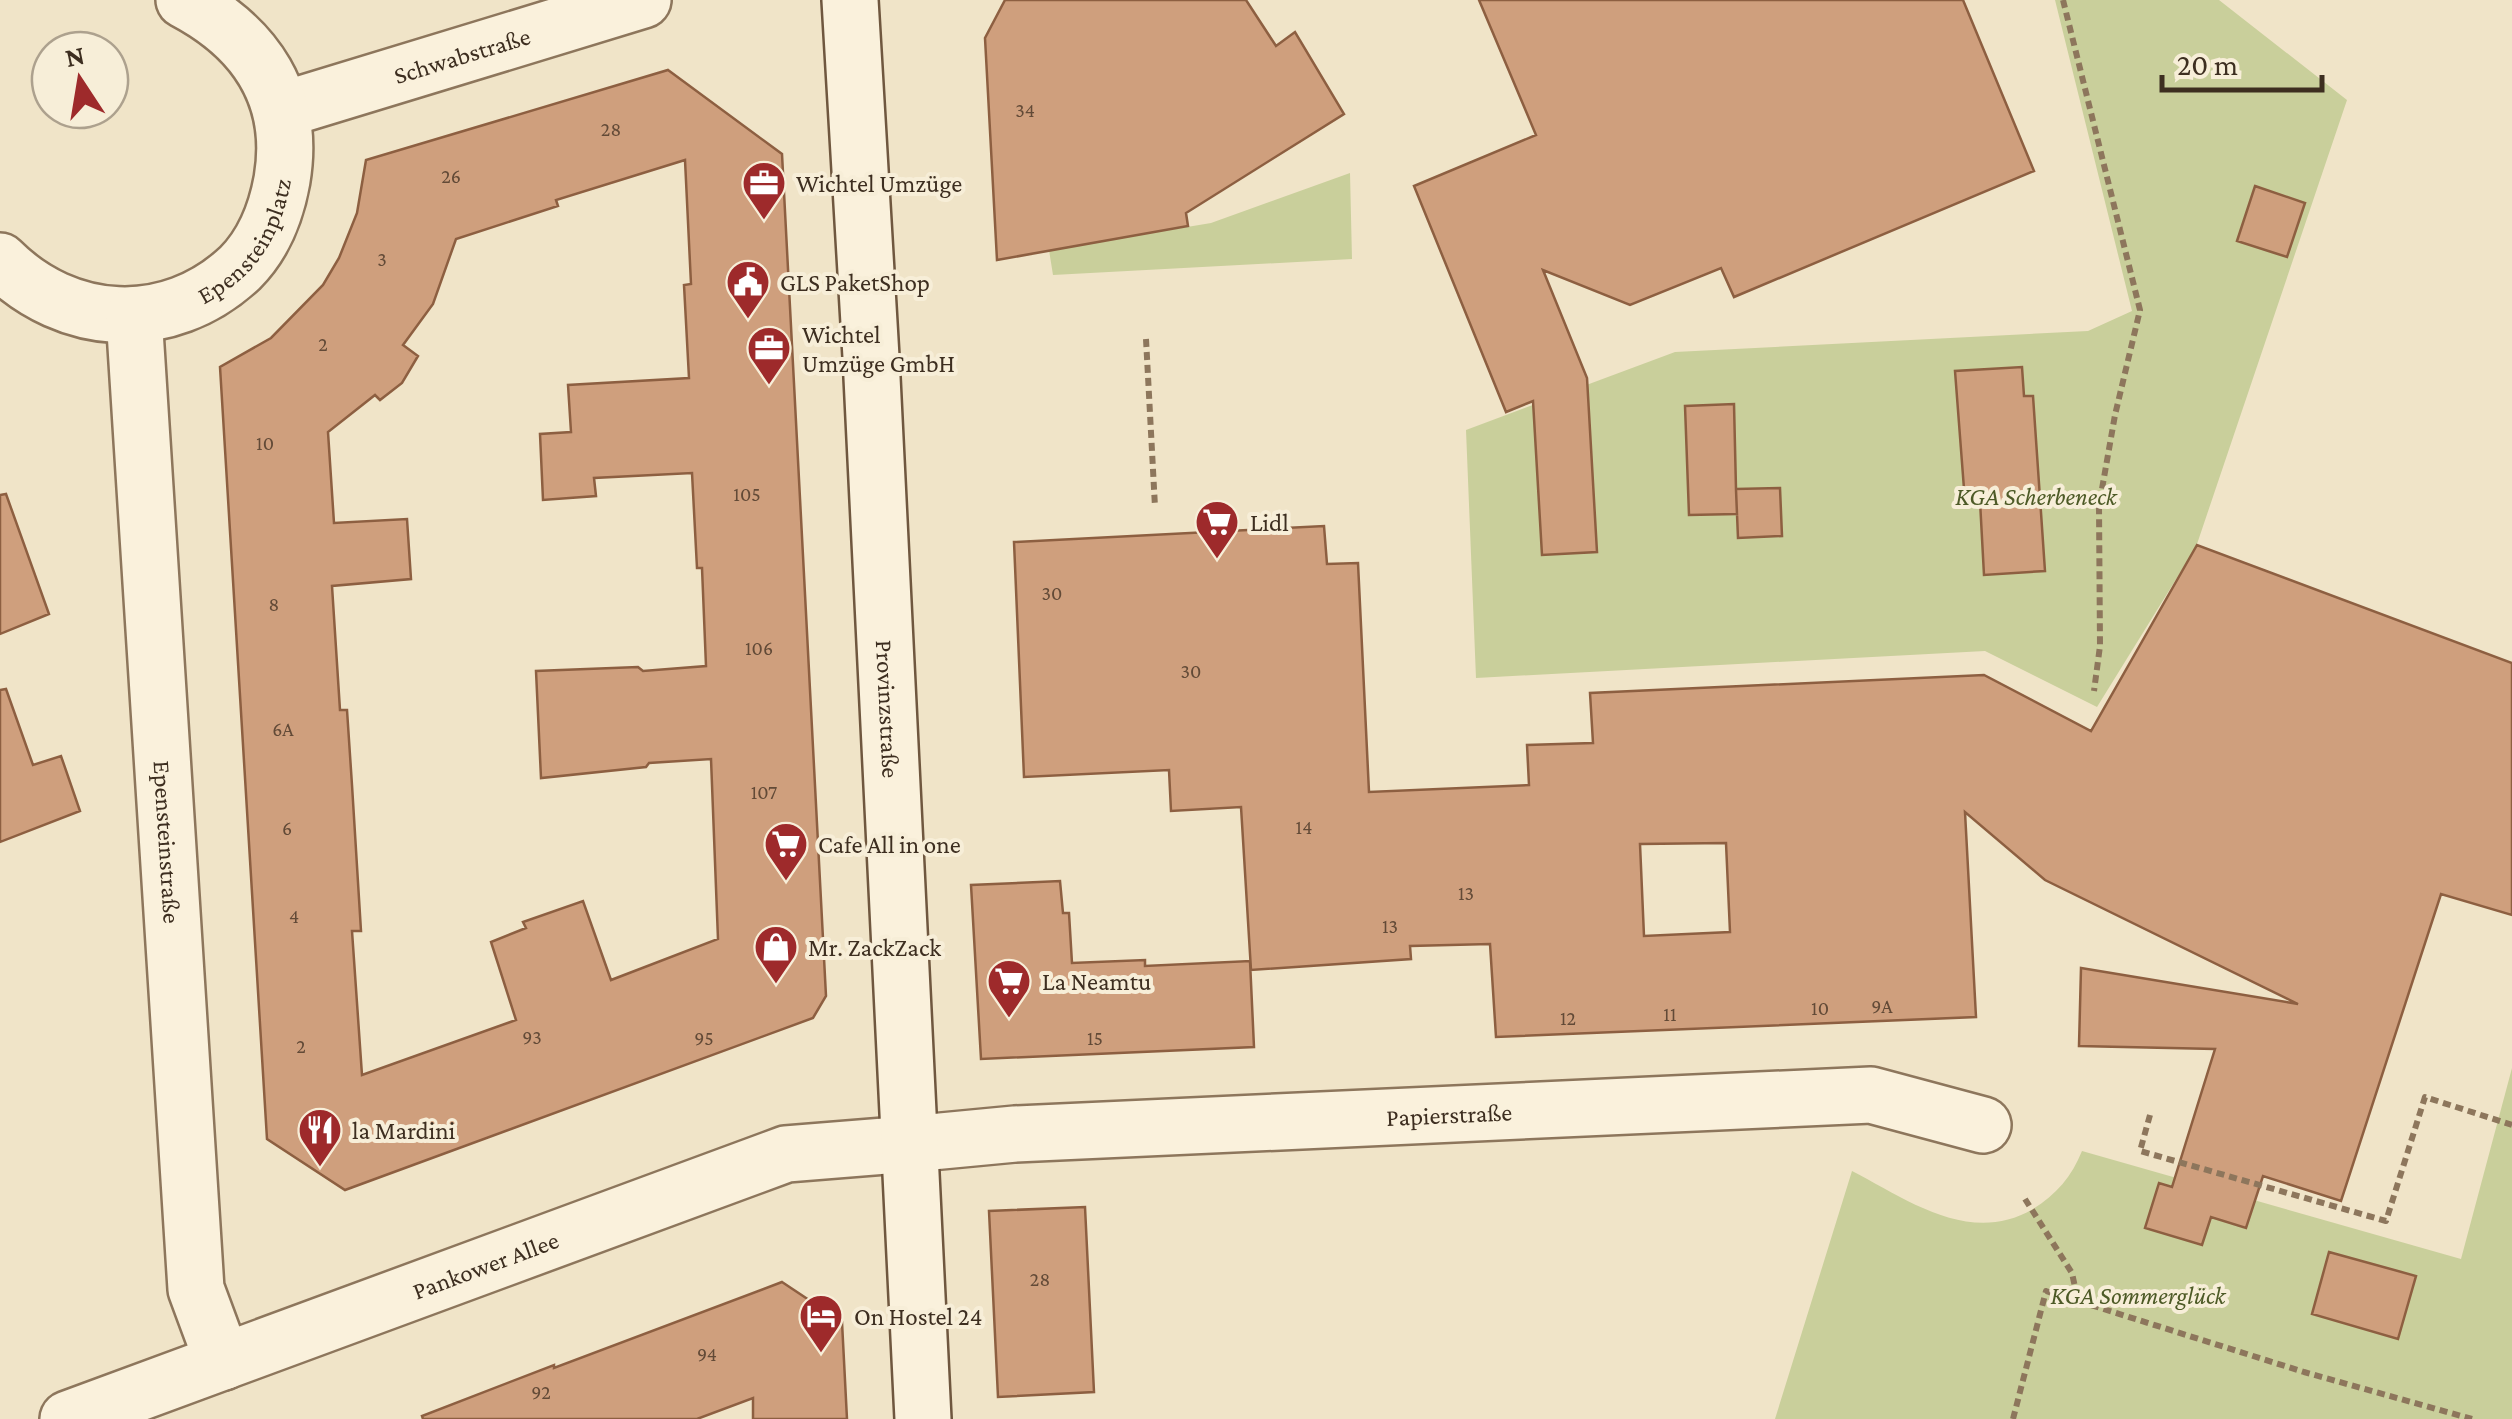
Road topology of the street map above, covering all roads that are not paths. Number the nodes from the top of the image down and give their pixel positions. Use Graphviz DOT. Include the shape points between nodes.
graph roads {
  1 [pos="184,0"];
  2 [pos="642,0"];
  3 [pos="850,0"];
  4 [pos="282,110"];
  5 [pos="0,261"];
  6 [pos="134,316"];
  7 [pos="1983,1125"];
  8 [pos="910,1144"];
  9 [pos="223,1362"];
  10 [pos="68,1419"];
  11 [pos="924,1419"];
  1 -- 4 [label="street, Epensteinplatz" via="217,17 248,48"];
  2 -- 4 [label="street, Schwabstraße"];
  3 -- 8 [label="street, Provinzstraße"];
  4 -- 6 [label="street, Epensteinplatz" via="286,156 277,209 262,240 240,268 202,296"];
  5 -- 6 [label="street, Epensteinplatz" via="45,297 94,313"];
  6 -- 9 [label="street, Epensteinstraße" via="196,1288"];
  7 -- 8 [label="street, Papierstraße" via="1871,1095"];
  8 -- 9 [label="street, Pankower Allee" via="786,1154"];
  8 -- 11 [label="street, Provinzstraße"];
  9 -- 10 [label="street, Pankower Allee"];
}
